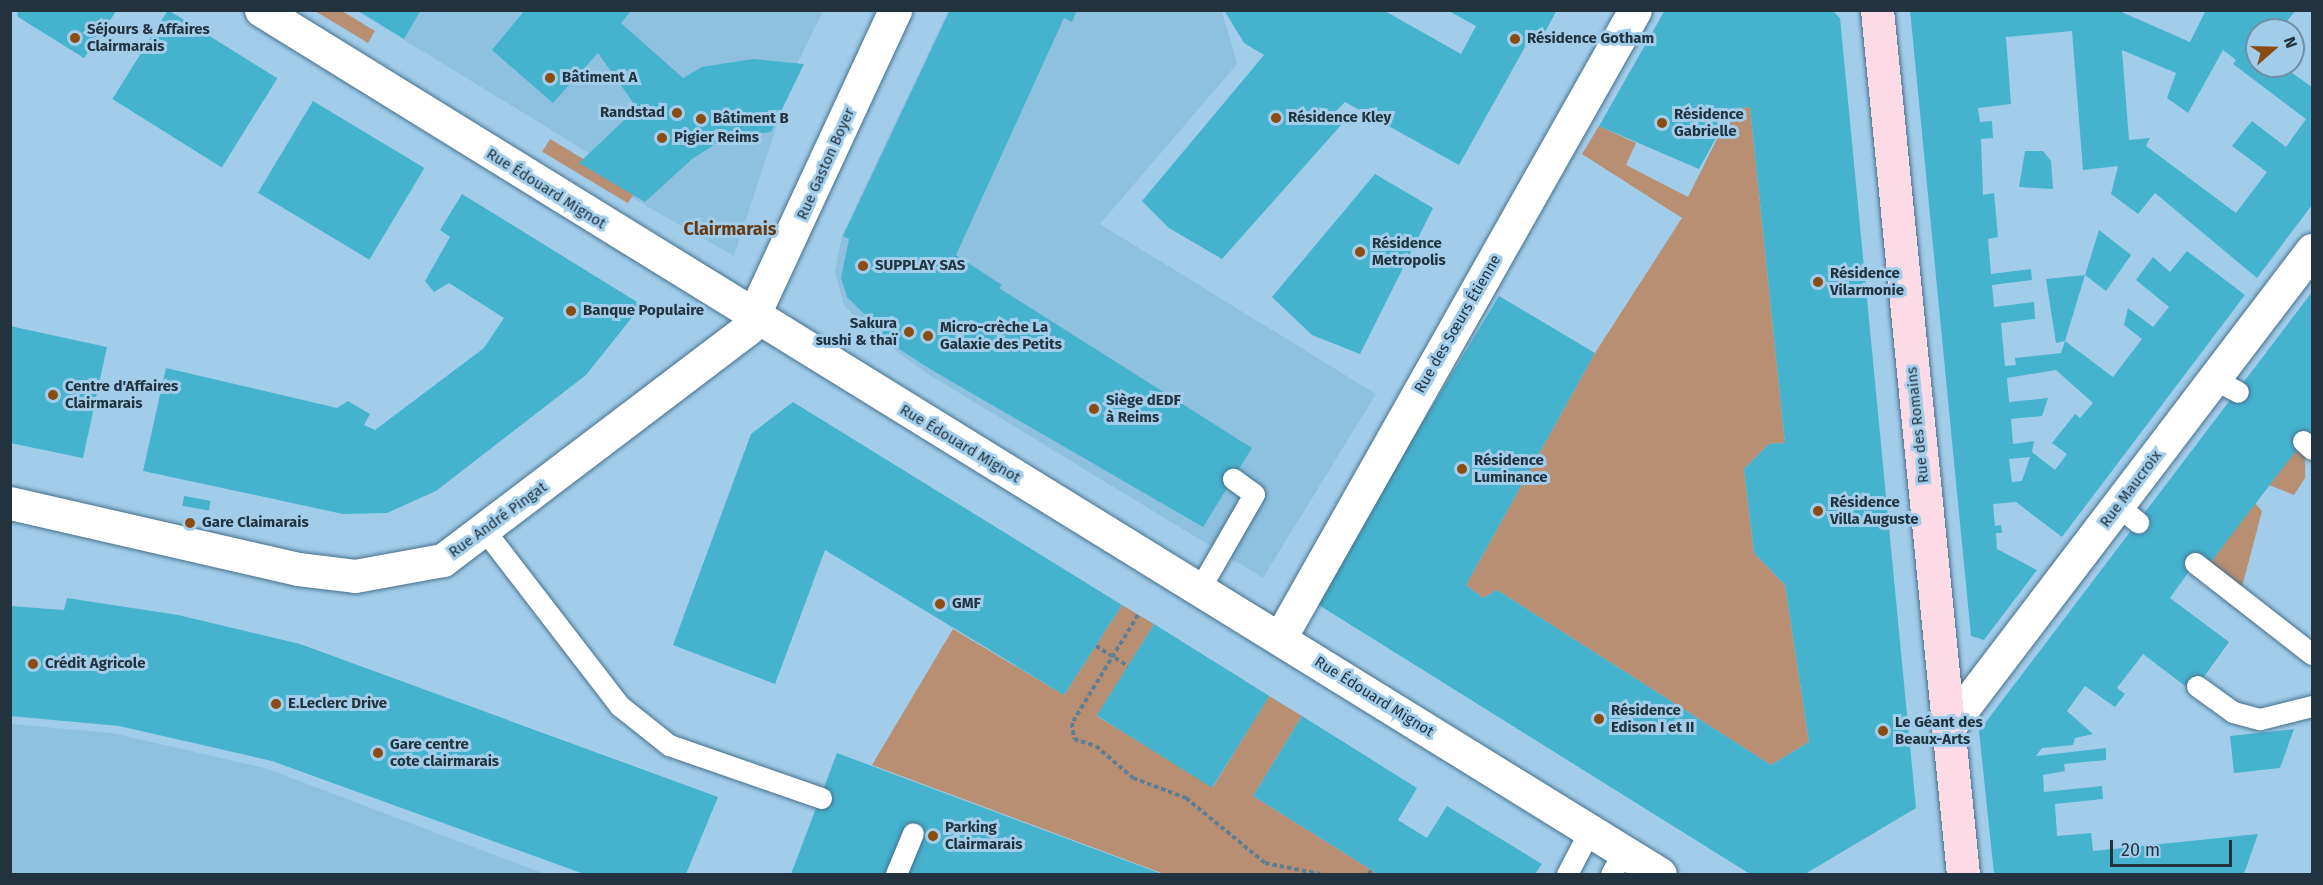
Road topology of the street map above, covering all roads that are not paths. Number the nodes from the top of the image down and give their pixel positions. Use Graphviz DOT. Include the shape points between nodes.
graph roads {
  1 [pos="261,10"];
  2 [pos="895,10"];
  3 [pos="1635,10"];
  4 [pos="1877,10"];
  5 [pos="2313,250"];
  6 [pos="755,316"];
  7 [pos="1233,479"];
  8 [pos="10,503"];
  9 [pos="486,531"];
  10 [pos="2195,563"];
  11 [pos="1200,588"];
  12 [pos="1280,638"];
  13 [pos="2313,654"];
  14 [pos="2197,687"];
  15 [pos="2313,706"];
  16 [pos="1948,728"];
  17 [pos="821,798"];
  18 [pos="1589,832"];
  19 [pos="913,833"];
  20 [pos="1617,863"];
  21 [pos="896,874"];
  22 [pos="1567,874"];
  23 [pos="1660,874"];
  24 [pos="1963,874"];
  1 -- 6 [label="street, Rue Édouard Mignot"];
  2 -- 6 [label="street, Rue Gaston Boyer"];
  3 -- 12 [label="street, Rue des Sœurs Étienne"];
  4 -- 16 [label="street, Rue des Romains"];
  5 -- 16 [label="street, Rue Maucroix" via="2226,385 2128,514"];
  6 -- 9 [label="street, Rue André Pingat" via="698,371"];
  6 -- 11 [label="street, Rue Édouard Mignot"];
  7 -- 11 [label="lane" via="1254,494"];
  8 -- 9 [label="street, Rue André Pingat" via="298,569 356,576 443,560"];
  9 -- 17 [label="lane" via="620,706 669,745"];
  10 -- 13 [label="lane"];
  11 -- 12 [label="street, Rue Édouard Mignot"];
  12 -- 18 [label="street, Rue Édouard Mignot"];
  14 -- 15 [label="lane" via="2233,712 2260,719"];
  16 -- 24 [label="street, Rue des Romains"];
  18 -- 20 [label="street, Rue Édouard Mignot"];
  18 -- 22 [label="lane"];
  19 -- 21 [label="lane"];
  20 -- 23 [label="street, Rue Édouard Mignot"];
}
